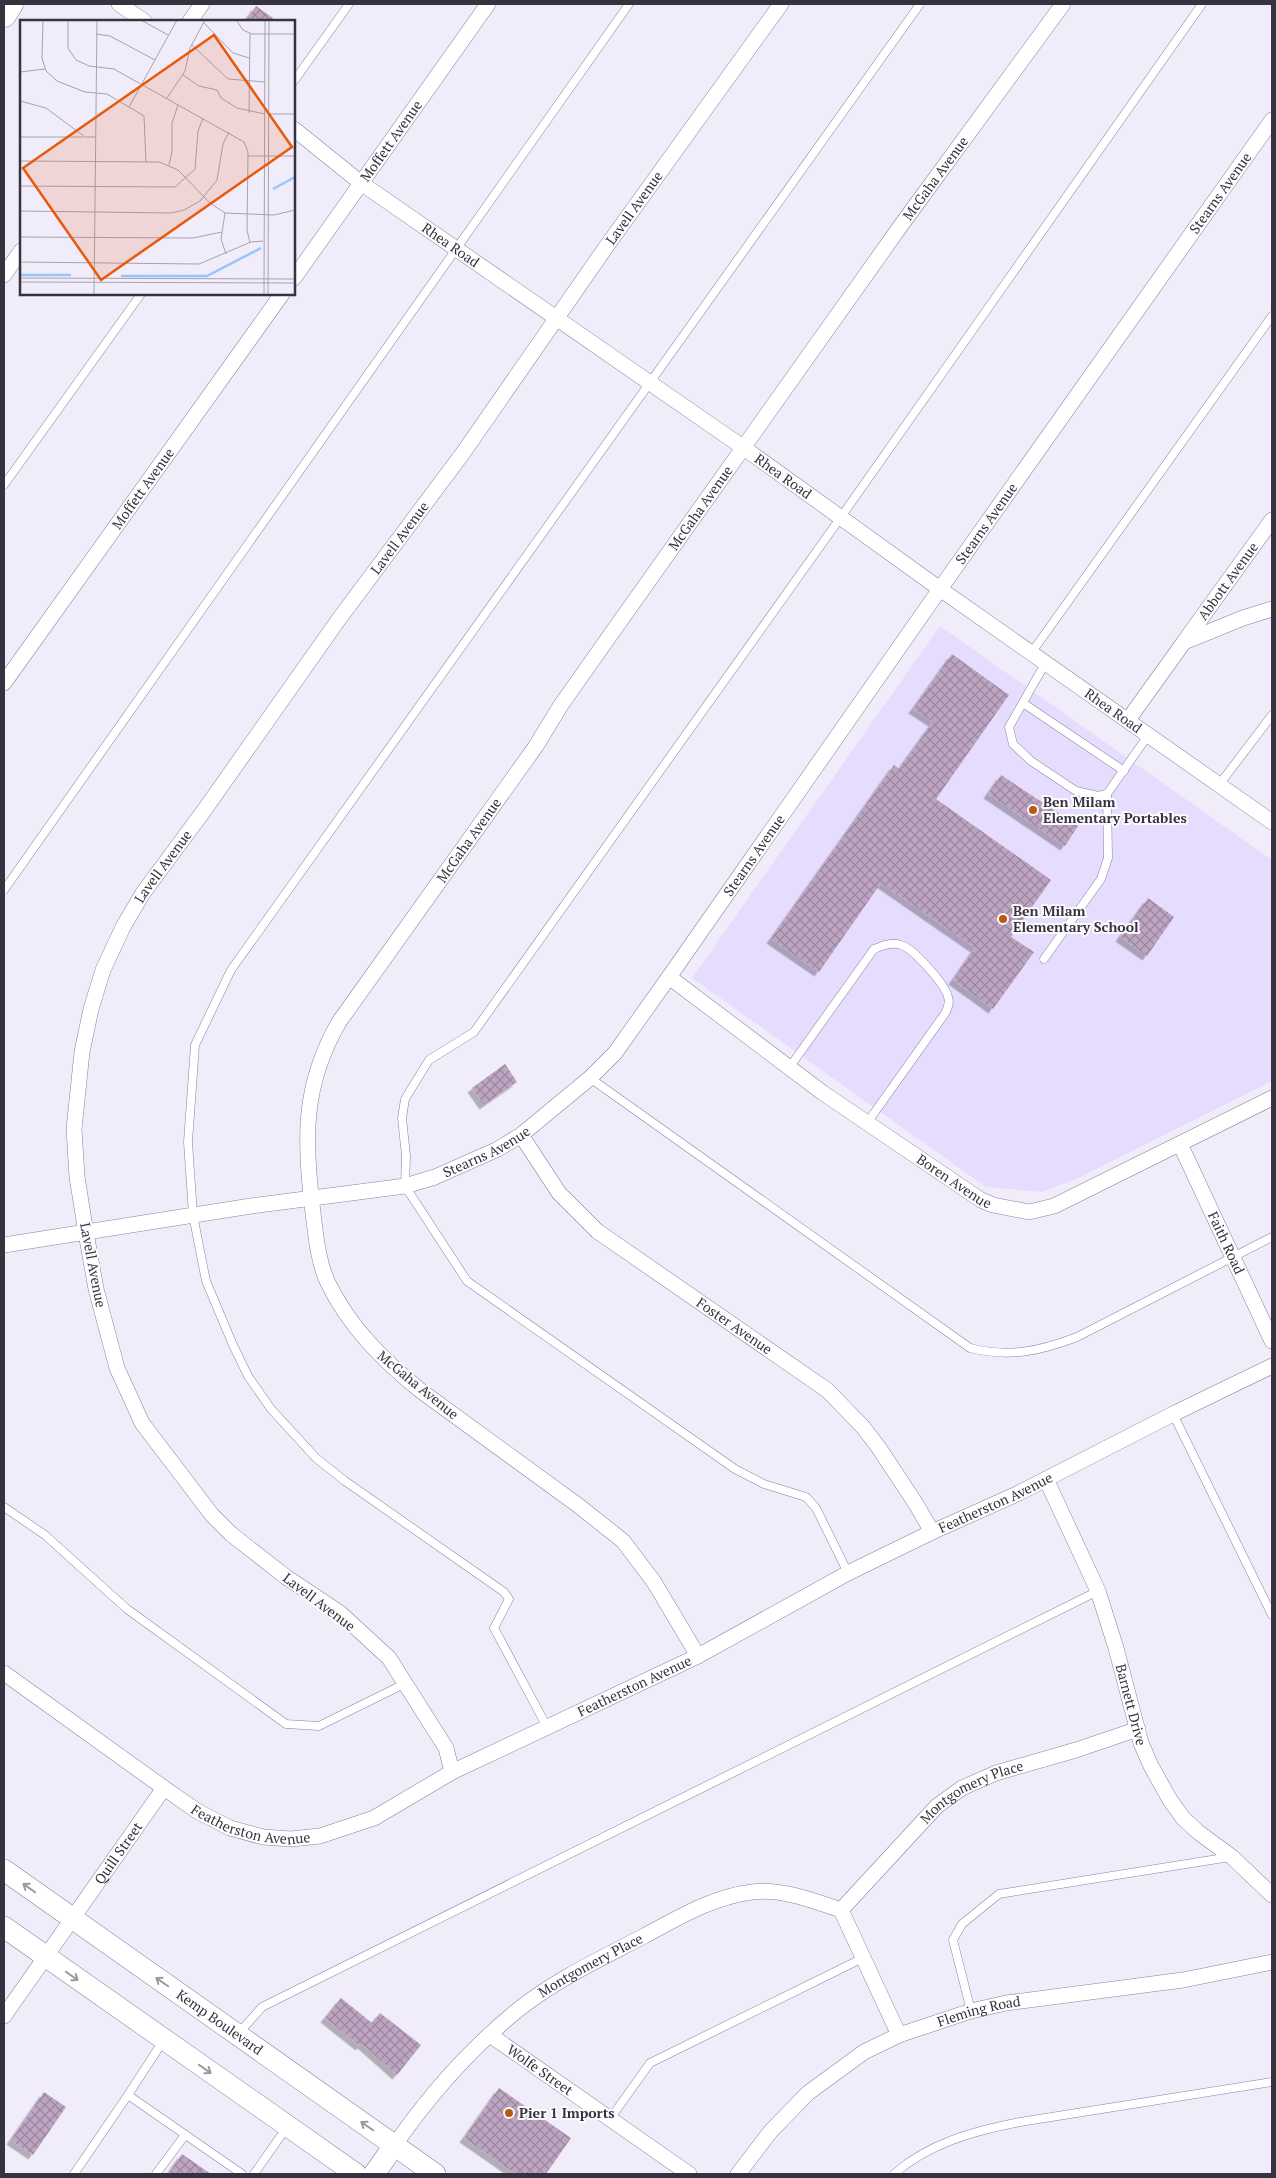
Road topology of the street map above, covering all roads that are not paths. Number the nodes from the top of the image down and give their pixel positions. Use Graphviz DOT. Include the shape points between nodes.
graph roads {
  1 [pos="11,4"];
  2 [pos="119,4"];
  3 [pos="202,4"];
  4 [pos="349,4"];
  5 [pos="488,4"];
  6 [pos="629,4"];
  7 [pos="781,4"];
  8 [pos="920,4"];
  9 [pos="1063,4"];
  10 [pos="1202,4"];
  11 [pos="4,14"];
  12 [pos="143,20"];
  13 [pos="191,20"];
  14 [pos="295,80"];
  15 [pos="1272,120"];
  16 [pos="295,130"];
  17 [pos="361,183"];
  18 [pos="457,249"];
  19 [pos="20,252"];
  20 [pos="4,275"];
  21 [pos="295,277"];
  22 [pos="140,295"];
  23 [pos="281,295"];
  24 [pos="1272,316"];
  25 [pos="557,319"];
  26 [pos="650,383"];
  27 [pos="744,448"];
  28 [pos="4,486"];
  29 [pos="841,517"];
  30 [pos="1272,520"];
  31 [pos="940,589"];
  32 [pos="1272,609"];
  33 [pos="1184,642"];
  34 [pos="1032,652"];
  35 [pos="1046,662"];
  36 [pos="4,683"];
  37 [pos="1023,703"];
  38 [pos="1272,715"];
  39 [pos="1128,720"];
  40 [pos="1148,734"];
  41 [pos="1124,770"];
  42 [pos="1219,784"];
  43 [pos="1107,794"];
  44 [pos="1272,822"];
  45 [pos="4,890"];
  46 [pos="1044,959"];
  47 [pos="669,978"];
  48 [pos="789,1068"];
  49 [pos="590,1078"];
  50 [pos="1272,1098"];
  51 [pos="867,1123"];
  52 [pos="521,1135"];
  53 [pos="1180,1144"];
  54 [pos="405,1186"];
  55 [pos="311,1200"];
  56 [pos="193,1215"];
  57 [pos="86,1233"];
  58 [pos="1272,1238"];
  59 [pos="4,1245"];
  60 [pos="1233,1257"];
  61 [pos="1272,1341"];
  62 [pos="1272,1366"];
  63 [pos="1173,1414"];
  64 [pos="1046,1479"];
  65 [pos="4,1507"];
  66 [pos="932,1532"];
  67 [pos="848,1573"];
  68 [pos="1098,1591"];
  69 [pos="1272,1615"];
  70 [pos="698,1656"];
  71 [pos="4,1673"];
  72 [pos="406,1683"];
  73 [pos="547,1728"];
  74 [pos="1138,1729"];
  75 [pos="452,1772"];
  76 [pos="164,1788"];
  77 [pos="1232,1857"];
  78 [pos="4,1870"];
  79 [pos="1272,1895"];
  80 [pos="841,1910"];
  81 [pos="73,1919"];
  82 [pos="4,1928"];
  83 [pos="46,1957"];
  84 [pos="863,1958"];
  85 [pos="1272,1962"];
  86 [pos="971,2011"];
  87 [pos="4,2016"];
  88 [pos="899,2034"];
  89 [pos="237,2035"];
  90 [pos="490,2035"];
  91 [pos="164,2040"];
  92 [pos="1272,2082"];
  93 [pos="128,2095"];
  94 [pos="610,2119"];
  95 [pos="287,2128"];
  96 [pos="185,2135"];
  97 [pos="394,2146"];
  98 [pos="156,2173"];
  99 [pos="74,2174"];
  100 [pos="242,2174"];
  101 [pos="254,2174"];
  102 [pos="356,2174"];
  103 [pos="374,2174"];
  104 [pos="435,2174"];
  105 [pos="689,2174"];
  106 [pos="738,2174"];
  107 [pos="894,2174"];
  1 -- 11 [label="main road"];
  2 -- 12 [label="street"];
  3 -- 13 [label="street"];
  4 -- 14 [label="lane"];
  5 -- 17 [label="street, Moffett Avenue"];
  6 -- 18 [label="lane"];
  7 -- 25 [label="street, Lavell Avenue"];
  8 -- 26 [label="lane"];
  9 -- 27 [label="street, McGaha Avenue"];
  10 -- 29 [label="lane"];
  15 -- 31 [label="street, Stearns Avenue"];
  16 -- 17 [label="street, Rhea Road"];
  17 -- 18 [label="street, Rhea Road"];
  17 -- 21 [label="street, Moffett Avenue"];
  18 -- 25 [label="street, Rhea Road"];
  18 -- 45 [label="lane"];
  19 -- 20 [label="street"];
  22 -- 28 [label="lane"];
  23 -- 36 [label="street, Moffett Avenue"];
  24 -- 34 [label="lane"];
  25 -- 26 [label="street, Rhea Road"];
  25 -- 57 [label="street, Lavell Avenue" via="143,893 123,928 103,970 91,1010 77,1087 74,1129 77,1177"];
  26 -- 27 [label="street, Rhea Road"];
  26 -- 56 [label="lane" via="231,970 195,1045 188,1142"];
  27 -- 29 [label="street, Rhea Road"];
  27 -- 55 [label="street, McGaha Avenue" via="334,1030 318,1064 309,1108 307,1145"];
  29 -- 31 [label="street, Rhea Road"];
  29 -- 54 [label="lane" via="474,1032 429,1060 418,1076 405,1099 402,1118"];
  30 -- 33 [label="street, Abbott Avenue"];
  31 -- 34 [label="street, Rhea Road"];
  31 -- 47 [label="street, Stearns Avenue"];
  32 -- 33 [label="street"];
  33 -- 39 [label="street, Abbott Avenue"];
  34 -- 35 [label="street, Rhea Road"];
  35 -- 37 [label="lane"];
  35 -- 39 [label="street, Rhea Road"];
  37 -- 41 [label="lane"];
  37 -- 43 [label="lane" via="1009,727 1013,744 1031,761 1076,791 1098,796"];
  38 -- 42 [label="lane"];
  39 -- 40 [label="street, Rhea Road"];
  40 -- 41 [label="lane"];
  40 -- 42 [label="street, Rhea Road"];
  41 -- 43 [label="lane"];
  42 -- 44 [label="street, Rhea Road"];
  43 -- 46 [label="lane" via="1108,858 1101,879"];
  47 -- 48 [label="street, Boren Avenue"];
  47 -- 49 [label="street, Stearns Avenue" via="615,1053"];
  48 -- 51 [label="street, Boren Avenue"];
  48 -- 51 [label="lane" via="874,949 887,943 910,948 944,988 949,1002 946,1012"];
  49 -- 52 [label="street, Stearns Avenue"];
  49 -- 60 [label="lane" via="970,1348 991,1353 1045,1349 1077,1337"];
  50 -- 53 [label="street, Boren Avenue"];
  51 -- 53 [label="street, Boren Avenue" via="981,1200 1029,1212 1054,1206"];
  52 -- 54 [label="street, Stearns Avenue" via="435,1177"];
  52 -- 66 [label="street, Foster Avenue" via="559,1193 597,1231 827,1390 879,1448"];
  53 -- 60 [label="street, Faith Road"];
  54 -- 55 [label="street, Stearns Avenue"];
  54 -- 67 [label="lane" via="467,1281 735,1469 764,1484 806,1497 816,1508"];
  55 -- 56 [label="street, Stearns Avenue"];
  55 -- 70 [label="street, McGaha Avenue" via="317,1247 328,1282 364,1340 421,1392 623,1540 654,1582"];
  56 -- 57 [label="street, Stearns Avenue"];
  56 -- 73 [label="lane" via="206,1281 248,1376 295,1437 316,1458 504,1592 510,1600 494,1628"];
  57 -- 59 [label="street, Stearns Avenue"];
  57 -- 72 [label="street, Lavell Avenue" via="96,1289 117,1368 142,1423 156,1444 231,1534 340,1614 389,1658"];
  58 -- 60 [label="lane"];
  60 -- 61 [label="street, Faith Road"];
  62 -- 63 [label="street, Featherston Avenue"];
  63 -- 64 [label="street, Featherston Avenue"];
  63 -- 69 [label="lane"];
  64 -- 66 [label="street, Featherston Avenue"];
  64 -- 68 [label="street, Barnett Drive"];
  65 -- 72 [label="lane" via="46,1535 127,1609 286,1724 319,1726"];
  66 -- 67 [label="street, Featherston Avenue"];
  67 -- 70 [label="street, Featherston Avenue"];
  68 -- 74 [label="street, Barnett Drive"];
  68 -- 89 [label="lane" via="262,2006"];
  70 -- 73 [label="street, Featherston Avenue"];
  71 -- 76 [label="street, Featherston Avenue"];
  72 -- 75 [label="street, Lavell Avenue" via="446,1748"];
  73 -- 75 [label="street, Featherston Avenue"];
  74 -- 77 [label="street, Barnett Drive" via="1151,1766 1183,1818"];
  74 -- 80 [label="street, Montgomery Place" via="996,1773 962,1788 937,1806"];
  75 -- 76 [label="street, Featherston Avenue" via="374,1818 320,1836 291,1839 263,1837 230,1828 197,1811"];
  76 -- 81 [label="street, Quill Street"];
  77 -- 79 [label="street, Barnett Drive"];
  77 -- 86 [label="lane" via="999,1894 962,1924 953,1940"];
  81 -- 78 [label="main road, Kemp Boulevard, one-way"];
  80 -- 84 [label="street"];
  80 -- 90 [label="street, Montgomery Place" via="769,1892 752,1892 704,1904 543,1992"];
  81 -- 83 [label="street, Quill Street"];
  89 -- 81 [label="main road, Kemp Boulevard, one-way"];
  82 -- 83 [label="main road"];
  83 -- 87 [label="street, Quill Street"];
  83 -- 91 [label="main road, one-way"];
  84 -- 88 [label="street"];
  84 -- 94 [label="lane" via="650,2063"];
  85 -- 86 [label="street, Fleming Road" via="1184,1980 1006,2003"];
  86 -- 88 [label="street, Fleming Road"];
  88 -- 106 [label="street, Fleming Road" via="864,2052 808,2093 771,2131"];
  97 -- 89 [label="main road, Kemp Boulevard, one-way"];
  90 -- 94 [label="street, Wolfe Street"];
  90 -- 97 [label="street, Montgomery Place" via="463,2059"];
  91 -- 93 [label="lane"];
  91 -- 95 [label="main road, one-way"];
  92 -- 107 [label="lane" via="978,2130 941,2144"];
  93 -- 96 [label="lane"];
  93 -- 99 [label="lane"];
  94 -- 105 [label="street, Wolfe Street"];
  95 -- 101 [label="lane"];
  95 -- 102 [label="main road"];
  96 -- 98 [label="lane"];
  96 -- 100 [label="lane"];
  97 -- 103 [label="main road"];
  97 -- 104 [label="main road, Kemp Boulevard"];
}
